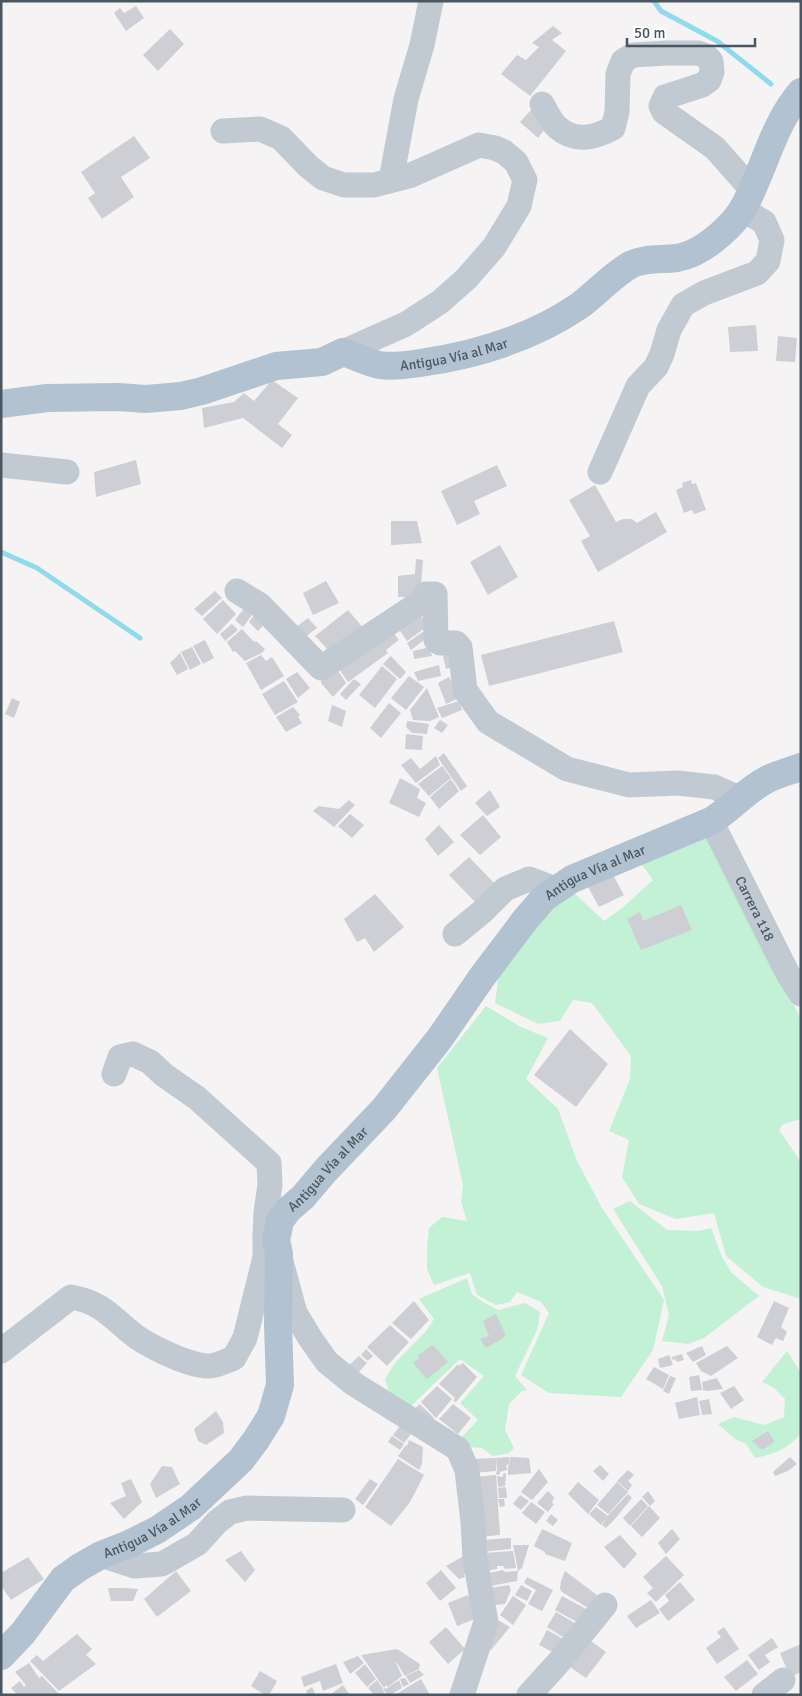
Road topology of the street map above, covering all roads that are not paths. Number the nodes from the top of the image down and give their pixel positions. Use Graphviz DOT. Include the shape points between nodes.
graph roads {
  1 [pos="431,1"];
  2 [pos="801,92"];
  3 [pos="542,104"];
  4 [pos="222,131"];
  5 [pos="391,180"];
  6 [pos="747,200"];
  7 [pos="343,352"];
  8 [pos="1,404"];
  9 [pos="1,465"];
  10 [pos="67,472"];
  11 [pos="600,472"];
  12 [pos="237,591"];
  13 [pos="801,767"];
  14 [pos="739,798"];
  15 [pos="711,821"];
  16 [pos="555,889"];
  17 [pos="455,934"];
  18 [pos="801,994"];
  19 [pos="114,1074"];
  20 [pos="272,1245"];
  21 [pos="1,1350"];
  22 [pos="343,1510"];
  23 [pos="102,1555"];
  24 [pos="605,1605"];
  25 [pos="1,1656"];
  26 [pos="462,1695"];
  27 [pos="529,1695"];
  1 -- 5 [label="street" via="406,99"];
  2 -- 6 [label="main road, Antigua Vía al Mar" via="791,103 777,130"];
  3 -- 6 [label="street" via="557,127 575,137 597,136 613,128 617,112 618,74 623,61 633,55 706,56 713,66 709,80 665,98 661,106 664,112 715,148"];
  4 -- 5 [label="street" via="260,129 281,138 323,178 344,185 374,185"];
  5 -- 7 [label="street" via="409,176 479,145 504,152 516,162 525,180 519,206 494,247 466,279 440,302 406,324"];
  6 -- 7 [label="main road, Antigua Vía al Mar" via="733,222 696,252 635,263 547,325 502,344 453,358 404,365 380,365"];
  6 -- 11 [label="street" via="764,222 772,240 768,261 757,273 704,293 683,305 669,330 656,367 638,386"];
  7 -- 8 [label="main road" via="322,362 276,366 181,396 47,398"];
  9 -- 10 [label="street"];
  12 -- 14 [label="street" via="260,605 321,668 418,604 426,594 435,594 436,640 456,643 460,647 465,690 488,722 568,769 629,785 678,783 714,787"];
  13 -- 14 [label="main road, Antigua Vía al Mar" via="767,780"];
  14 -- 15 [label="main road, Antigua Vía al Mar"];
  15 -- 16 [label="main road, Antigua Vía al Mar"];
  15 -- 18 [label="street, Carrera 118"];
  16 -- 17 [label="street" via="529,879 505,889"];
  16 -- 20 [label="main road, Antigua Vía al Mar" via="525,920 384,1109 288,1210 280,1221"];
  19 -- 20 [label="street" via="120,1058 132,1054 150,1062 197,1098 268,1163 270,1185 266,1212"];
  20 -- 21 [label="street" via="265,1257 245,1338 234,1358 211,1367 178,1360 131,1333 106,1311 87,1300 71,1297"];
  20 -- 23 [label="main road, Antigua Vía al Mar" via="280,1385 271,1416 241,1460 192,1507 157,1530"];
  20 -- 26 [label="street" via="295,1313 327,1362 354,1384 458,1449 467,1470 475,1558 486,1622"];
  22 -- 23 [label="street" via="247,1508 230,1512 197,1544 162,1564 135,1566"];
  23 -- 25 [label="main road, Antigua Vía al Mar" via="63,1579 23,1633"];
  24 -- 27 [label="street"];
}
